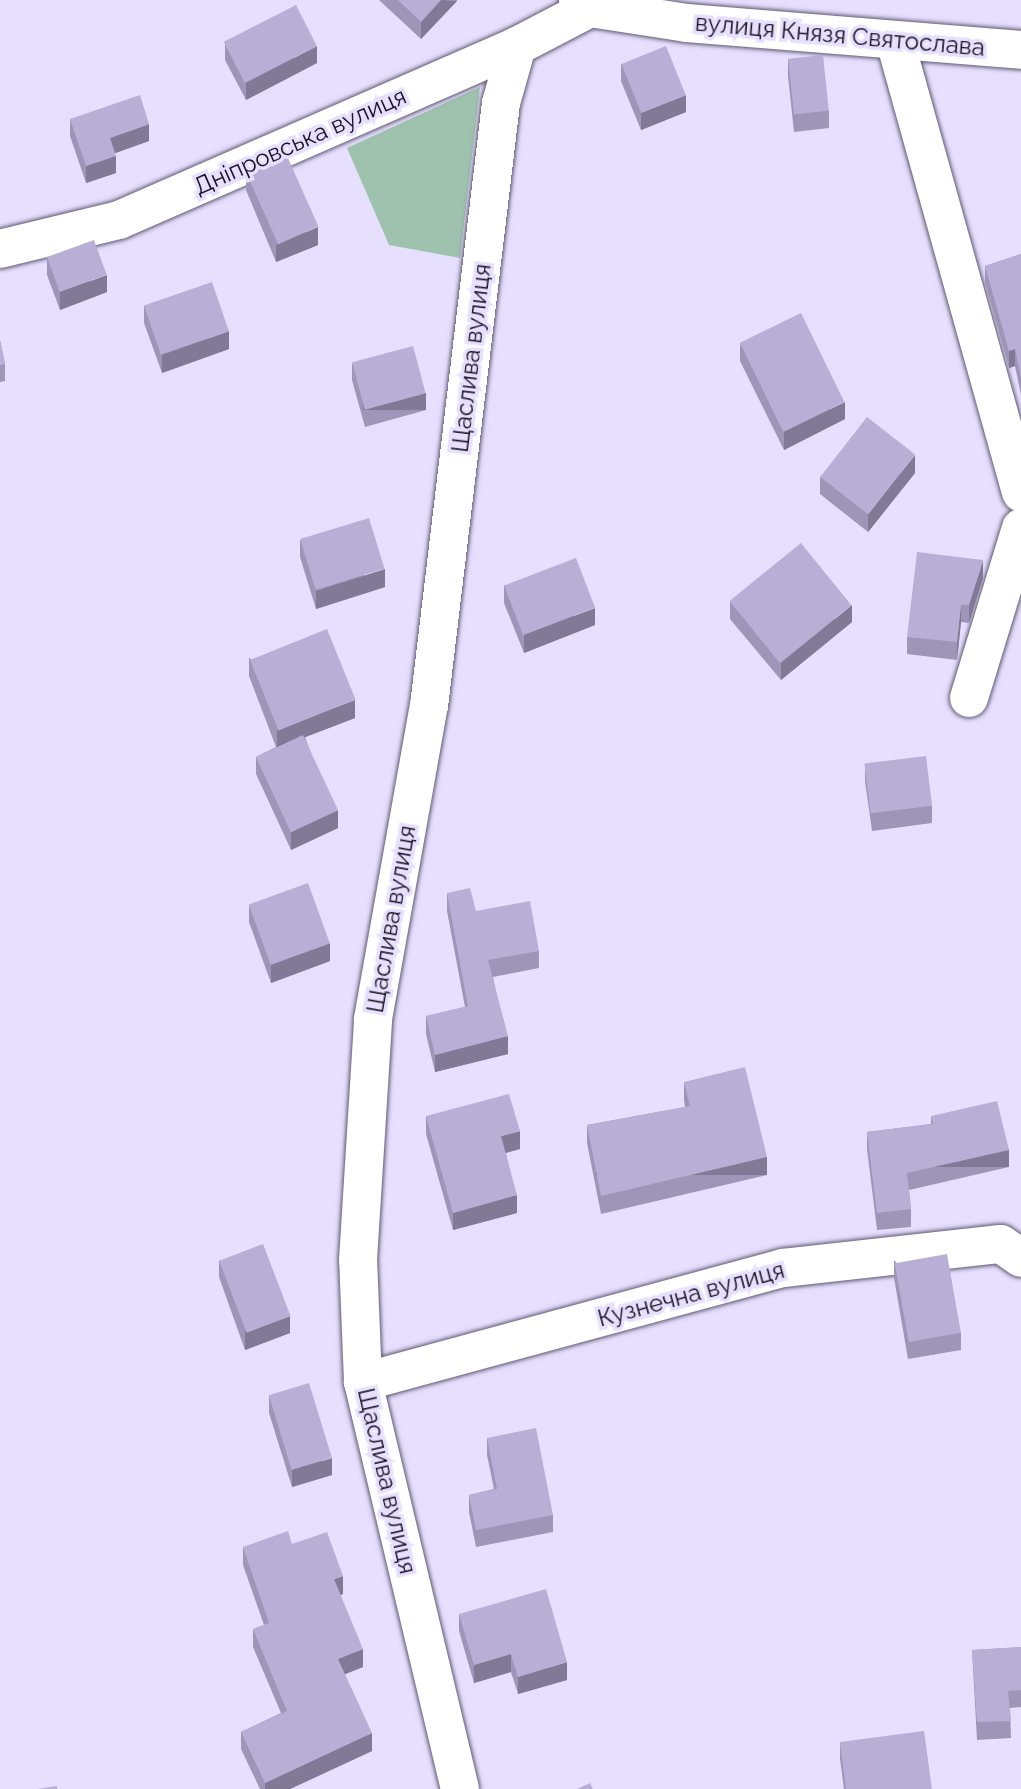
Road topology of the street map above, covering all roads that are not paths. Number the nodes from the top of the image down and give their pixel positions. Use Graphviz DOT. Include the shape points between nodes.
graph roads {
  1 [pos="584,4"];
  2 [pos="895,41"];
  3 [pos="517,46"];
  4 [pos="1021,50"];
  5 [pos="0,249"];
  6 [pos="1021,493"];
  7 [pos="1021,528"];
  8 [pos="969,698"];
  9 [pos="1021,1258"];
  10 [pos="363,1382"];
  11 [pos="460,1789"];
  1 -- 2 [label="street, вулиця Князя Святослава" via="687,23"];
  1 -- 3 [label="street, Дніпровська вулиця"];
  2 -- 4 [label="street, вулиця Князя Святослава"];
  2 -- 6 [label="street"];
  3 -- 5 [label="street, Дніпровська вулиця" via="119,220"];
  3 -- 10 [label="street, Щаслива вулиця" via="501,103 429,706 373,1019 358,1260"];
  7 -- 8 [label="street"];
  9 -- 10 [label="street, Кузнечна вулиця" via="1001,1244 783,1268"];
  10 -- 11 [label="street, Щаслива вулиця"];
}
